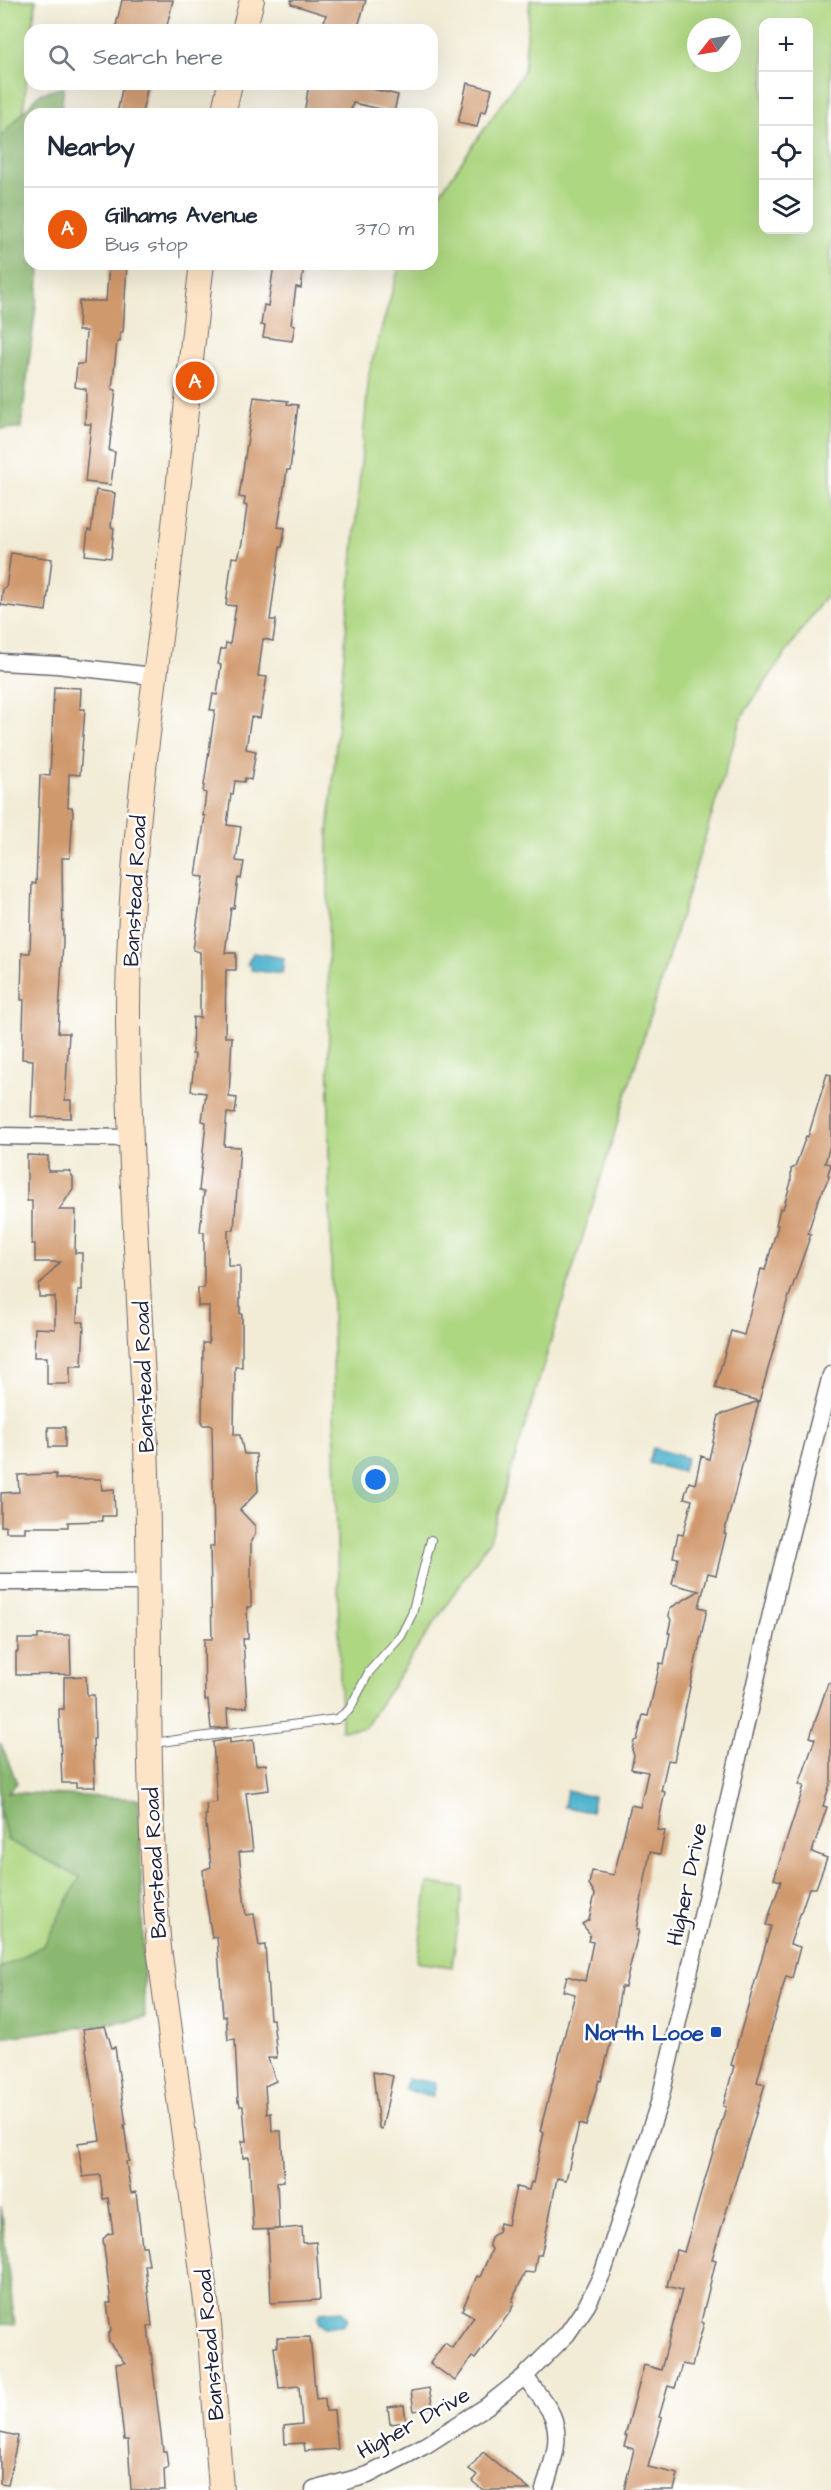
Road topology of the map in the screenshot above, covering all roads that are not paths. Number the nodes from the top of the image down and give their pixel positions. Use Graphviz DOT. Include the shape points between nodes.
graph roads {
  1 [pos="252,0"];
  2 [pos="246,24"];
  3 [pos="229,90"];
  4 [pos="224,108"];
  5 [pos="201,270"];
  6 [pos="0,662"];
  7 [pos="153,676"];
  8 [pos="0,1136"];
  9 [pos="131,1138"];
  10 [pos="831,1375"];
  11 [pos="431,1540"];
  12 [pos="0,1582"];
  13 [pos="148,1582"];
  14 [pos="150,1743"];
  15 [pos="525,2376"];
  16 [pos="220,2490"];
  17 [pos="314,2490"];
  18 [pos="544,2490"];
  1 -- 2 [label="street"];
  3 -- 4 [label="street"];
  5 -- 7 [label="street, Banstead Road" via="173,536"];
  6 -- 7 [label="street"];
  7 -- 9 [label="street, Banstead Road" via="135,834 130,928"];
  8 -- 9 [label="street"];
  9 -- 13 [label="street, Banstead Road" via="147,1475"];
  10 -- 15 [label="street, Higher Drive" via="778,1583 660,2100 603,2272 567,2334"];
  11 -- 14 [label="lane" via="412,1614 401,1636 369,1672 349,1710 337,1719"];
  12 -- 13 [label="street"];
  13 -- 14 [label="street, Banstead Road"];
  14 -- 16 [label="street, Banstead Road" via="150,1819 159,1948 209,2324"];
  15 -- 17 [label="street, Higher Drive" via="488,2406 426,2445 368,2475"];
  15 -- 18 [label="street" via="552,2414 556,2430 556,2449"];
}
